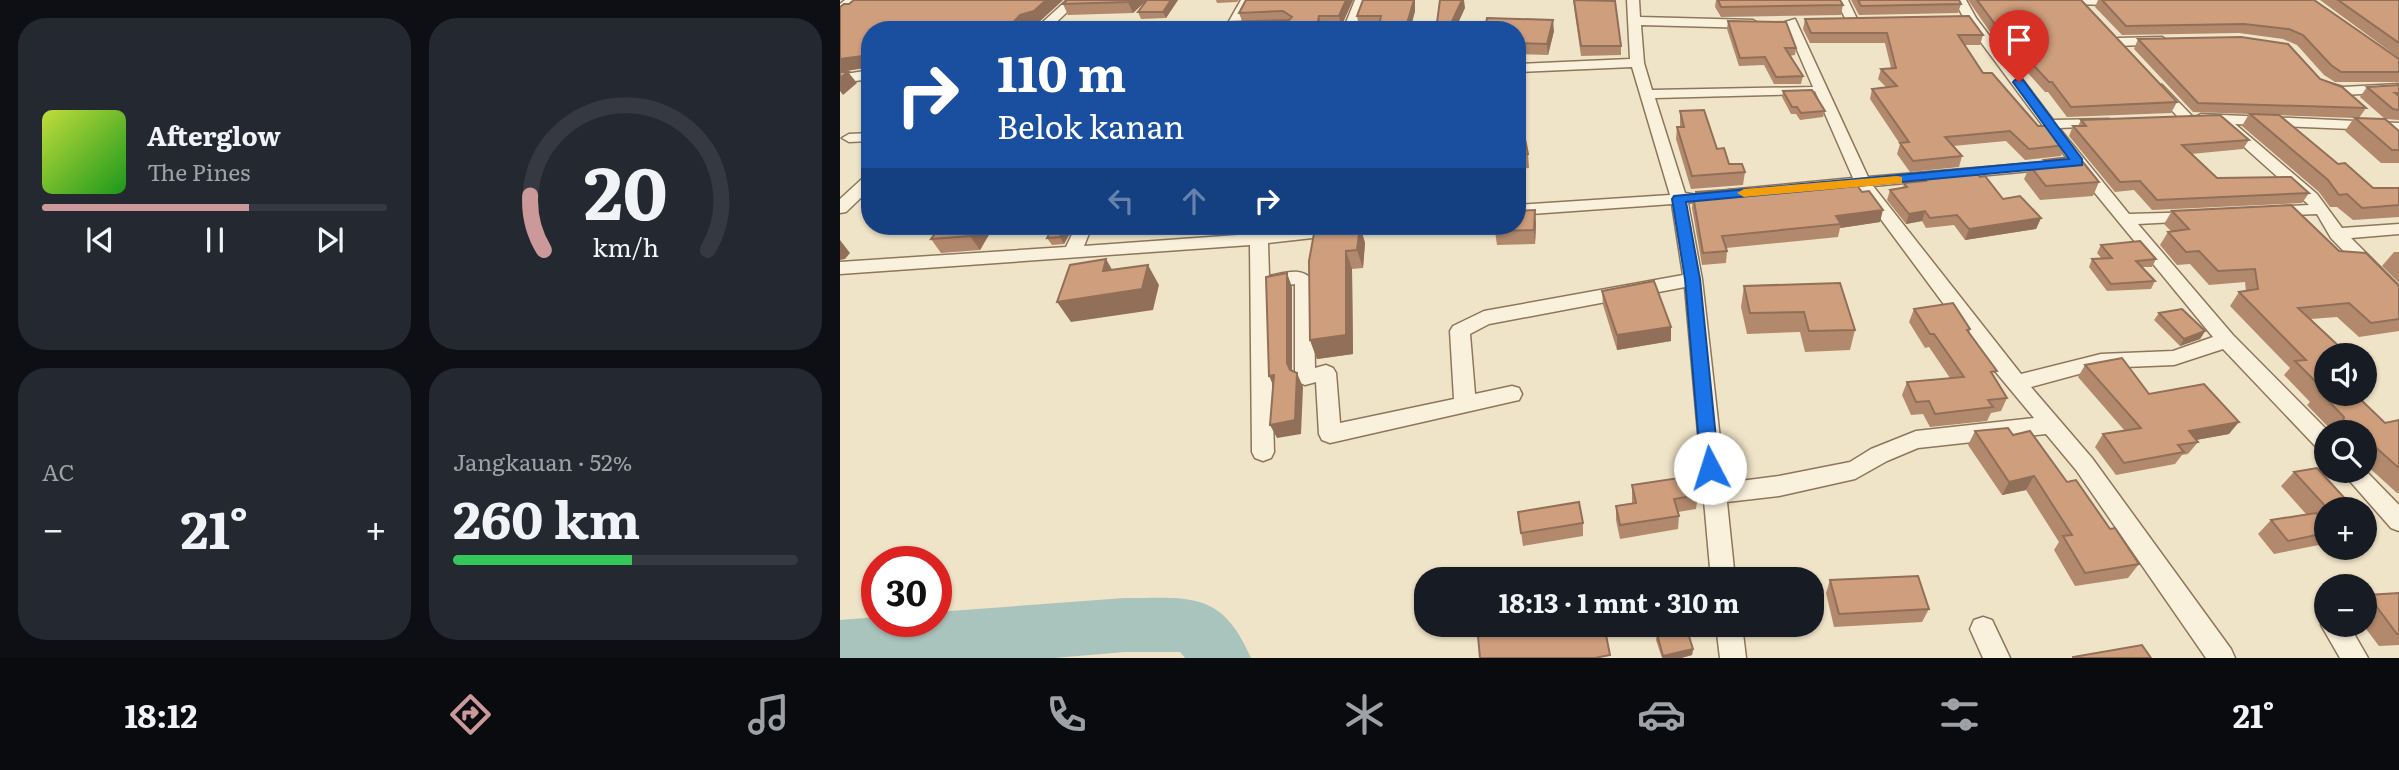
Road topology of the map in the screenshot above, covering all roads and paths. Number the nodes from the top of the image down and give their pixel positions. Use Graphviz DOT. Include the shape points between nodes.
graph roads {
  1 [pos="853,0"];
  2 [pos="1074,0"];
  3 [pos="1247,0"];
  4 [pos="1361,0"];
  5 [pos="1633,0"];
  6 [pos="1842,0"];
  7 [pos="1960,0"];
  8 [pos="2059,0"];
  9 [pos="2134,1"];
  10 [pos="2084,6"];
  11 [pos="840,9"];
  12 [pos="1050,21"];
  13 [pos="1235,21"];
  14 [pos="1353,21"];
  15 [pos="1635,21"];
  16 [pos="1852,21"];
  17 [pos="2178,41"];
  18 [pos="2117,42"];
  19 [pos="1637,63"];
  20 [pos="1526,68"];
  21 [pos="2316,76"];
  22 [pos="861,78"];
  23 [pos="840,79"];
  24 [pos="2149,79"];
  25 [pos="2399,88"];
  26 [pos="1820,90"];
  27 [pos="2342,91"];
  28 [pos="1647,94"];
  29 [pos="2187,118"];
  30 [pos="2220,118"];
  31 [pos="2160,119"];
  32 [pos="2119,121"];
  33 [pos="2051,124"];
  34 [pos="2378,127"];
  35 [pos="2399,127"];
  36 [pos="861,137"];
  37 [pos="849,138"];
  38 [pos="2399,143"];
  39 [pos="2077,162"];
  40 [pos="1863,184"];
  41 [pos="861,188"];
  42 [pos="1679,199"];
  43 [pos="840,208"];
  44 [pos="1526,209"];
  45 [pos="2321,209"];
  46 [pos="2256,213"];
  47 [pos="2216,215"];
  48 [pos="2124,219"];
  49 [pos="2399,229"];
  50 [pos="2337,234"];
  51 [pos="1080,235"];
  52 [pos="1233,235"];
  53 [pos="1261,235"];
  54 [pos="936,244"];
  55 [pos="1072,252"];
  56 [pos="922,262"];
  57 [pos="840,268"];
  58 [pos="1693,279"];
  59 [pos="1261,283"];
  60 [pos="2399,297"];
  61 [pos="2226,340"];
  62 [pos="2016,383"];
  63 [pos="1512,394"];
  64 [pos="1465,405"];
  65 [pos="2051,425"];
  66 [pos="2314,431"];
  67 [pos="1263,452"];
  68 [pos="2365,483"];
  69 [pos="1713,494"];
  70 [pos="2395,512"];
  71 [pos="1722,567"];
  72 [pos="1983,629"];
  73 [pos="1731,637"];
  74 [pos="2342,637"];
  75 [pos="1734,658"];
  76 [pos="1997,658"];
  77 [pos="2222,658"];
  78 [pos="2355,658"];
  1 -- 11 [label="street"];
  2 -- 12 [label="street"];
  3 -- 13 [label="street"];
  4 -- 14 [label="street"];
  5 -- 15 [label="street"];
  6 -- 16 [label="street"];
  7 -- 33 [label="street" via="1964,20"];
  8 -- 10 [label="street"];
  9 -- 10 [label="street"];
  15 -- 19 [label="street"];
  15 -- 26 [label="street" via="1785,23"];
  17 -- 18 [label="street"];
  19 -- 20 [label="street"];
  19 -- 28 [label="street"];
  21 -- 27 [label="street" via="2325,86"];
  22 -- 23 [label="street"];
  24 -- 29 [label="street"];
  25 -- 27 [label="street"];
  26 -- 28 [label="street"];
  26 -- 40 [label="street"];
  27 -- 34 [label="street"];
  28 -- 42 [label="street"];
  29 -- 30 [label="street"];
  29 -- 31 [label="street"];
  30 -- 34 [label="street"];
  30 -- 45 [label="street"];
  32 -- 33 [label="street"];
  33 -- 39 [label="street"];
  34 -- 35 [label="street"];
  34 -- 38 [label="street"];
  36 -- 37 [label="street"];
  39 -- 40 [label="street"];
  39 -- 48 [label="street"];
  40 -- 42 [label="street"];
  40 -- 62 [label="street"];
  41 -- 43 [label="street"];
  42 -- 44 [label="street"];
  42 -- 58 [label="street"];
  45 -- 46 [label="street"];
  45 -- 50 [label="street"];
  47 -- 48 [label="street"];
  48 -- 61 [label="street"];
  49 -- 50 [label="street"];
  50 -- 60 [label="street"];
  51 -- 55 [label="street"];
  52 -- 55 [label="street"];
  53 -- 59 [label="street"];
  54 -- 56 [label="street"];
  55 -- 56 [label="street"];
  56 -- 57 [label="street"];
  58 -- 64 [label="street" via="1484,318 1460,331"];
  58 -- 69 [label="street"];
  59 -- 64 [label="street" via="1304,281 1305,377 1326,373 1330,434"];
  59 -- 67 [label="street"];
  61 -- 62 [label="street" via="2174,358 2101,361"];
  61 -- 66 [label="street"];
  62 -- 65 [label="street"];
  63 -- 64 [label="street"];
  65 -- 69 [label="street" via="1916,440 1855,470"];
  65 -- 77 [label="street" via="2084,464"];
  68 -- 70 [label="street"];
  69 -- 71 [label="street"];
  72 -- 76 [label="street"];
  73 -- 75 [label="street"];
  74 -- 78 [label="street"];
}
